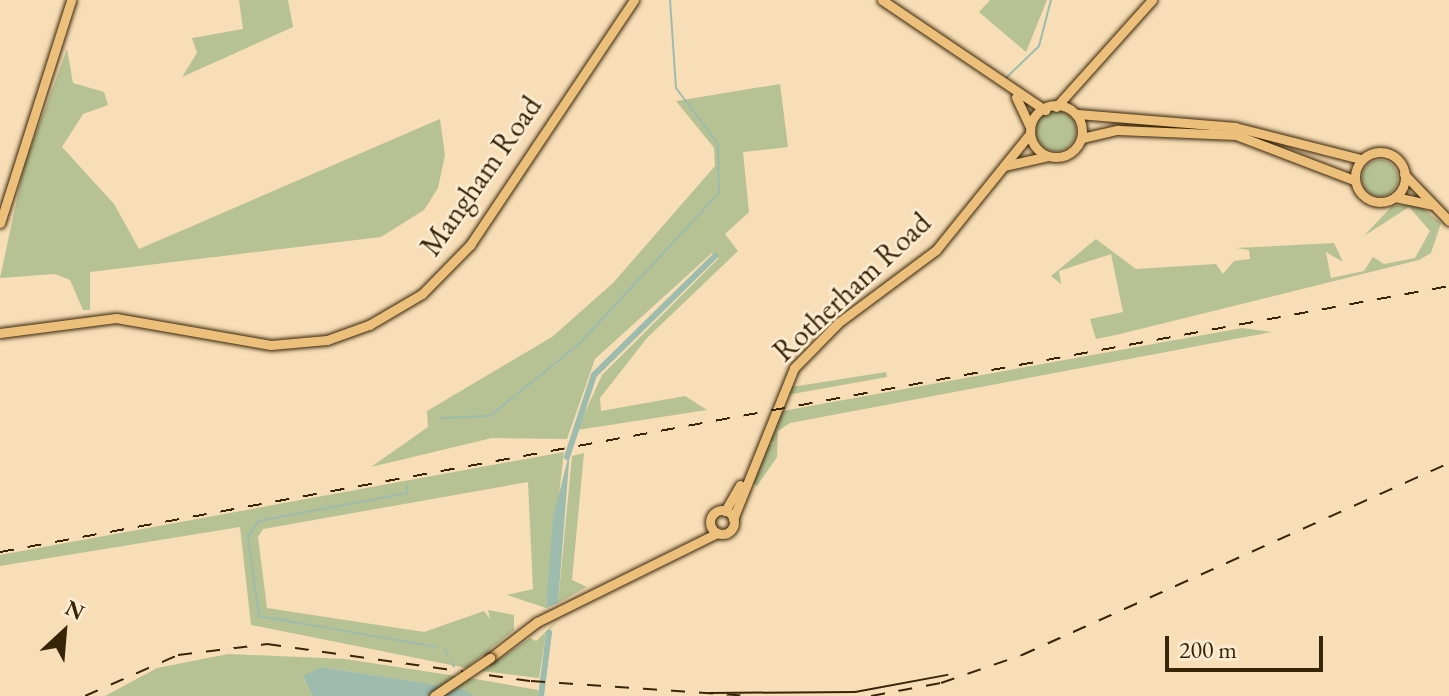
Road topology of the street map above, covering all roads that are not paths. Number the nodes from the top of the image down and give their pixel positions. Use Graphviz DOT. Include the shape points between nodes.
graph roads {
  1 [pos="71,0"];
  2 [pos="634,0"];
  3 [pos="882,0"];
  4 [pos="1152,0"];
  5 [pos="1077,90"];
  6 [pos="1015,94"];
  7 [pos="1050,108"];
  8 [pos="1076,113"];
  9 [pos="1029,125"];
  10 [pos="1028,136"];
  11 [pos="1082,138"];
  12 [pos="1051,156"];
  13 [pos="1361,159"];
  14 [pos="1001,167"];
  15 [pos="1404,174"];
  16 [pos="1354,180"];
  17 [pos="1395,197"];
  18 [pos="1435,206"];
  19 [pos="1449,221"];
  20 [pos="0,223"];
  21 [pos="0,333"];
  22 [pos="757,454"];
  23 [pos="725,511"];
  24 [pos="733,519"];
  25 [pos="710,524"];
  26 [pos="717,533"];
  27 [pos="698,538"];
  28 [pos="434,696"];
  1 -- 20 [label="main road"];
  2 -- 21 [label="main road, Mangham Road" via="470,245 422,294 369,325 327,340 271,345 116,318"];
  3 -- 6 [label="main road"];
  4 -- 5 [label="main road"];
  5 -- 7 [label="main road"];
  5 -- 8 [label="main road"];
  6 -- 7 [label="main road"];
  6 -- 9 [label="main road"];
  7 -- 8 [label="main road"];
  7 -- 9 [label="main road"];
  8 -- 11 [label="main road"];
  8 -- 13 [label="main road" via="1235,127"];
  9 -- 10 [label="main road"];
  10 -- 12 [label="main road"];
  10 -- 14 [label="main road, Rotherham Road"];
  11 -- 12 [label="main road"];
  11 -- 16 [label="main road" via="1118,130 1236,135"];
  12 -- 14 [label="main road"];
  13 -- 15 [label="main road" via="1388,153"];
  13 -- 16 [label="main road"];
  14 -- 22 [label="main road, Rotherham Road" via="936,250 805,354 781,386"];
  15 -- 17 [label="main road"];
  15 -- 18 [label="main road"];
  16 -- 17 [label="main road" via="1370,200"];
  17 -- 18 [label="main road"];
  18 -- 19 [label="main road"];
  22 -- 23 [label="main road, Rotherham Road"];
  22 -- 24 [label="main road, Rotherham Road"];
  23 -- 24 [label="main road"];
  23 -- 25 [label="main road, Rotherham Road"];
  24 -- 26 [label="main road, Rotherham Road" via="729,532"];
  25 -- 26 [label="main road"];
  25 -- 27 [label="main road, Rotherham Road"];
  26 -- 27 [label="main road, Rotherham Road"];
  27 -- 28 [label="main road, Rotherham Road, bridge" via="541,621"];
}
